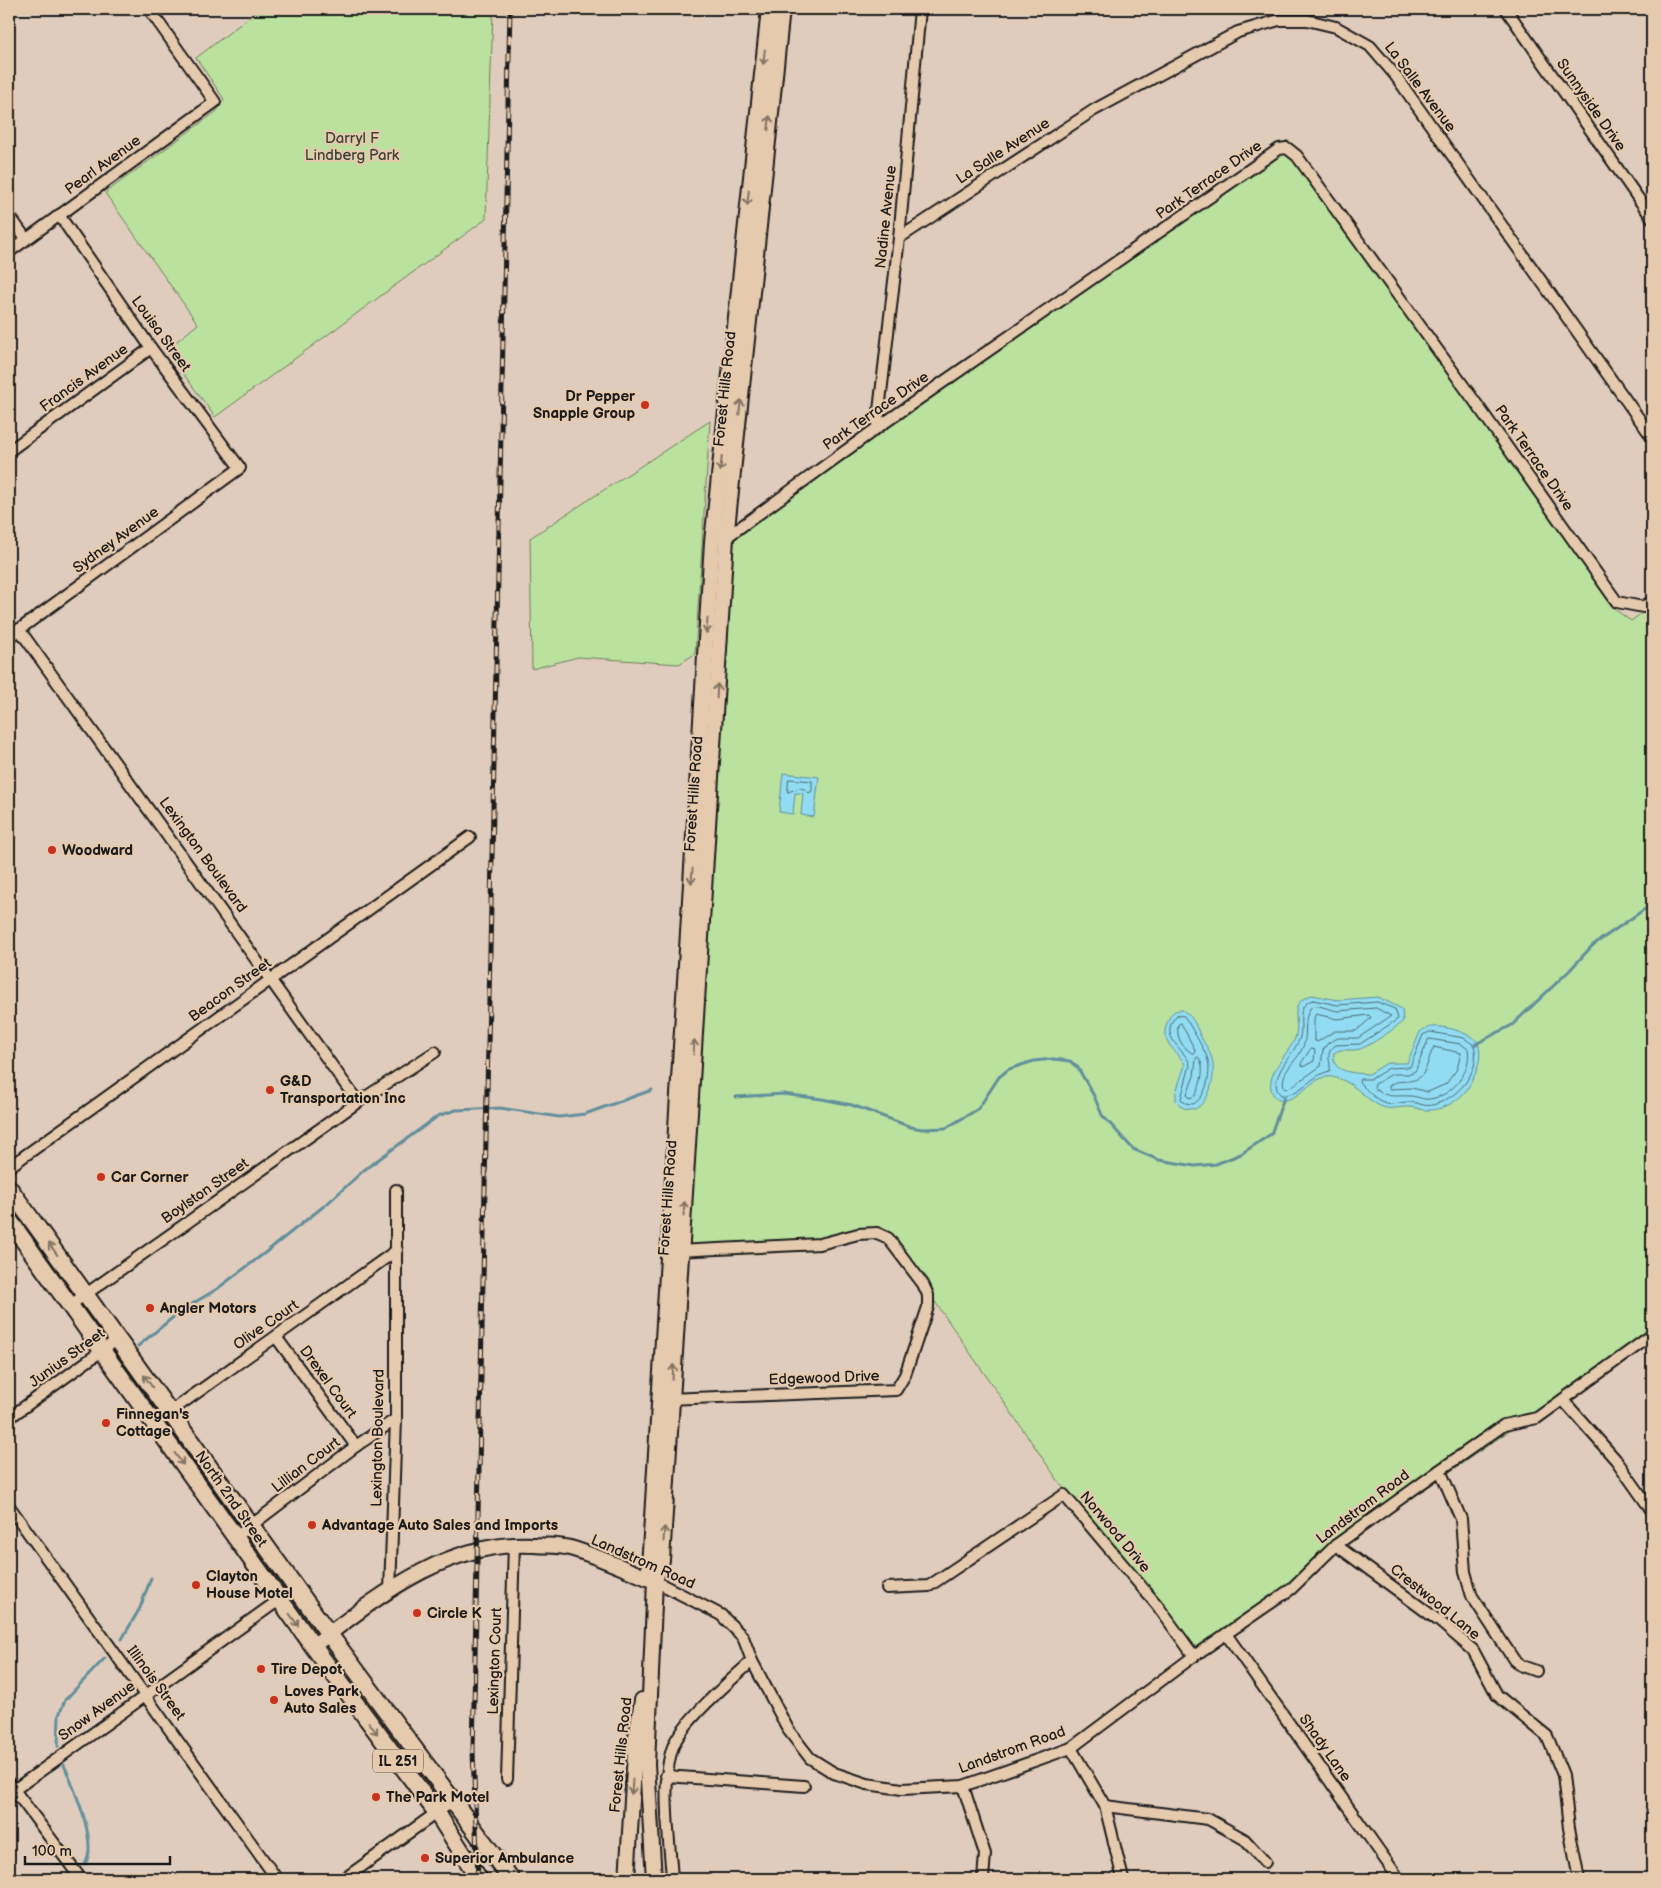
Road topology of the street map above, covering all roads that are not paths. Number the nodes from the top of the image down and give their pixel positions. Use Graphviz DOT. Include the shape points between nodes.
graph roads {
  1 [pos="150,9"];
  2 [pos="769,9"];
  3 [pos="782,9"];
  4 [pos="920,9"];
  5 [pos="1506,9"];
  6 [pos="760,150"];
  7 [pos="9,215"];
  8 [pos="59,215"];
  9 [pos="1652,218"];
  10 [pos="899,238"];
  11 [pos="26,239"];
  12 [pos="9,252"];
  13 [pos="152,348"];
  14 [pos="738,360"];
  15 [pos="877,428"];
  16 [pos="1652,437"];
  17 [pos="9,451"];
  18 [pos="240,468"];
  19 [pos="726,538"];
  20 [pos="712,542"];
  21 [pos="1652,601"];
  22 [pos="19,629"];
  23 [pos="9,637"];
  24 [pos="708,740"];
  25 [pos="470,837"];
  26 [pos="272,979"];
  27 [pos="435,1052"];
  28 [pos="358,1102"];
  29 [pos="9,1167"];
  30 [pos="9,1188"];
  31 [pos="396,1190"];
  32 [pos="9,1220"];
  33 [pos="397,1250"];
  34 [pos="674,1252"];
  35 [pos="86,1294"];
  36 [pos="69,1306"];
  37 [pos="1652,1335"];
  38 [pos="276,1336"];
  39 [pos="118,1339"];
  40 [pos="101,1351"];
  41 [pos="665,1399"];
  42 [pos="1563,1400"];
  43 [pos="170,1412"];
  44 [pos="9,1418"];
  45 [pos="396,1419"];
  46 [pos="153,1424"];
  47 [pos="356,1446"];
  48 [pos="1440,1470"];
  49 [pos="9,1506"];
  50 [pos="1652,1511"];
  51 [pos="250,1525"];
  52 [pos="236,1538"];
  53 [pos="514,1544"];
  54 [pos="1336,1546"];
  55 [pos="655,1581"];
  56 [pos="887,1588"];
  57 [pos="390,1590"];
  58 [pos="279,1600"];
  59 [pos="329,1634"];
  60 [pos="1226,1634"];
  61 [pos="653,1635"];
  62 [pos="313,1646"];
  63 [pos="1194,1656"];
  64 [pos="752,1661"];
  65 [pos="1536,1671"];
  66 [pos="146,1695"];
  67 [pos="1071,1748"];
  68 [pos="666,1776"];
  69 [pos="507,1779"];
  70 [pos="804,1786"];
  71 [pos="963,1786"];
  72 [pos="10,1790"];
  73 [pos="453,1801"];
  74 [pos="1105,1806"];
  75 [pos="437,1813"];
  76 [pos="1264,1862"];
  77 [pos="82,1879"];
  78 [pos="277,1879"];
  79 [pos="344,1879"];
  80 [pos="479,1879"];
  81 [pos="511,1879"];
  82 [pos="627,1879"];
  83 [pos="654,1879"];
  84 [pos="672,1879"];
  85 [pos="983,1879"];
  86 [pos="1123,1879"];
  87 [pos="1399,1879"];
  88 [pos="1579,1879"];
  1 -- 8 [label="street, Pearl Avenue" via="215,102"];
  2 -- 6 [label="street, Forest Hills Road, one-way"];
  6 -- 3 [label="street, Forest Hills Road, one-way"];
  4 -- 10 [label="street, Nadine Avenue"];
  5 -- 9 [label="street, Sunnyside Drive"];
  6 -- 14 [label="street, Forest Hills Road"];
  7 -- 11 [label="street"];
  8 -- 11 [label="street, Pearl Avenue"];
  8 -- 13 [label="street, Louisa Street"];
  10 -- 15 [label="street, Nadine Avenue"];
  10 -- 16 [label="street, La Salle Avenue" via="1094,110 1238,32 1279,20 1307,20 1336,26 1370,46 1395,75"];
  11 -- 12 [label="street, Pearl Avenue"];
  13 -- 17 [label="street, Francis Avenue"];
  13 -- 18 [label="street, Louisa Street"];
  19 -- 14 [label="street, Forest Hills Road, one-way"];
  14 -- 20 [label="street, Forest Hills Road, one-way"];
  15 -- 19 [label="street, Park Terrace Drive"];
  15 -- 21 [label="street, Park Terrace Drive" via="1279,149 1287,148 1297,156 1427,334 1617,602 1643,608"];
  18 -- 22 [label="street, Sydney Avenue"];
  19 -- 20 [label="street, Park Terrace Drive"];
  24 -- 19 [label="street, Forest Hills Road, one-way"];
  20 -- 24 [label="street, Forest Hills Road, one-way"];
  22 -- 23 [label="street, Sydney Avenue"];
  22 -- 26 [label="street, Lexington Boulevard"];
  24 -- 34 [label="street, Forest Hills Road"];
  25 -- 26 [label="street, Beacon Street"];
  26 -- 28 [label="street, Lexington Boulevard"];
  26 -- 29 [label="street, Beacon Street"];
  27 -- 28 [label="street, Boylston Street"];
  28 -- 35 [label="street, Boylston Street"];
  35 -- 30 [label="main road, North 2nd Street / IL 251, one-way"];
  31 -- 33 [label="street, Lexington Boulevard"];
  32 -- 36 [label="main road, North 2nd Street / IL 251"];
  33 -- 38 [label="street, Olive Court"];
  33 -- 45 [label="street, Lexington Boulevard"];
  34 -- 41 [label="street, Forest Hills Road"];
  34 -- 41 [label="street, Edgewood Drive" via="820,1244 858,1234 877,1233 888,1238 923,1284 928,1294 928,1307 905,1375 896,1390"];
  35 -- 36 [label="street, Boylston Street"];
  35 -- 39 [label="main road, North 2nd Street / IL 251"];
  36 -- 40 [label="main road, North 2nd Street / IL 251"];
  37 -- 42 [label="street, Landstrom Road"];
  38 -- 43 [label="street, Olive Court"];
  38 -- 47 [label="street, Drexel Court"];
  39 -- 40 [label="street, Junius Street"];
  43 -- 39 [label="main road, North 2nd Street / IL 251, one-way"];
  40 -- 44 [label="street, Junius Street"];
  40 -- 46 [label="main road, North 2nd Street / IL 251"];
  41 -- 55 [label="street, Forest Hills Road" via="662,1560"];
  42 -- 48 [label="street, Landstrom Road" via="1537,1418 1504,1425"];
  42 -- 50 [label="street" via="1616,1460"];
  43 -- 46 [label="street, Olive Court"];
  43 -- 51 [label="main road, North 2nd Street / IL 251"];
  45 -- 47 [label="street, Lillian Court"];
  45 -- 57 [label="street, Lexington Boulevard"];
  46 -- 52 [label="main road, North 2nd Street / IL 251, one-way"];
  47 -- 51 [label="street, Lillian Court"];
  48 -- 54 [label="street, Landstrom Road"];
  48 -- 65 [label="street" via="1461,1520 1465,1572 1472,1596 1514,1660"];
  49 -- 66 [label="street, Illinois Street"];
  51 -- 52 [label="street, Lillian Court"];
  51 -- 59 [label="main road, North 2nd Street / IL 251"];
  52 -- 58 [label="main road, North 2nd Street / IL 251"];
  53 -- 55 [label="street, Landstrom Road" via="568,1547"];
  53 -- 57 [label="street, Landstrom Road" via="463,1553 427,1568"];
  53 -- 69 [label="street, Lexington Court"];
  54 -- 60 [label="street, Landstrom Road" via="1291,1589"];
  54 -- 88 [label="street, Crestwood Lane" via="1439,1621 1473,1650 1498,1695 1547,1736 1563,1775"];
  55 -- 61 [label="street, Forest Hills Road"];
  55 -- 64 [label="street, Landstrom Road" via="721,1616 743,1637"];
  56 -- 63 [label="street, Norwood Drive" via="929,1586 1064,1495 1157,1605"];
  57 -- 59 [label="street"];
  58 -- 62 [label="main road, North 2nd Street / IL 251, one-way"];
  58 -- 66 [label="street, Snow Avenue"];
  59 -- 62 [label="street"];
  59 -- 73 [label="main road, North 2nd Street / IL 251"];
  60 -- 63 [label="street, Landstrom Road"];
  60 -- 87 [label="street, Shady Lane"];
  61 -- 82 [label="street, Forest Hills Road, one-way" via="636,1737"];
  61 -- 83 [label="street, Forest Hills Road" via="647,1764"];
  62 -- 75 [label="main road, North 2nd Street / IL 251, one-way"];
  63 -- 67 [label="street, Landstrom Road"];
  64 -- 68 [label="street" via="675,1742"];
  64 -- 71 [label="street, Landstrom Road" via="789,1731 810,1758 834,1772 867,1784 902,1789"];
  66 -- 72 [label="street, Snow Avenue"];
  66 -- 78 [label="street, Illinois Street"];
  67 -- 71 [label="street, Landstrom Road"];
  67 -- 74 [label="street"];
  68 -- 70 [label="street"];
  68 -- 84 [label="street"];
  71 -- 85 [label="street" via="985,1854"];
  72 -- 77 [label="street"];
  73 -- 75 [label="street"];
  73 -- 81 [label="main road, North 2nd Street / IL 251"];
  74 -- 76 [label="street" via="1208,1819 1244,1839"];
  74 -- 86 [label="street"];
  75 -- 79 [label="street"];
  75 -- 80 [label="main road, North 2nd Street / IL 251"];
}
